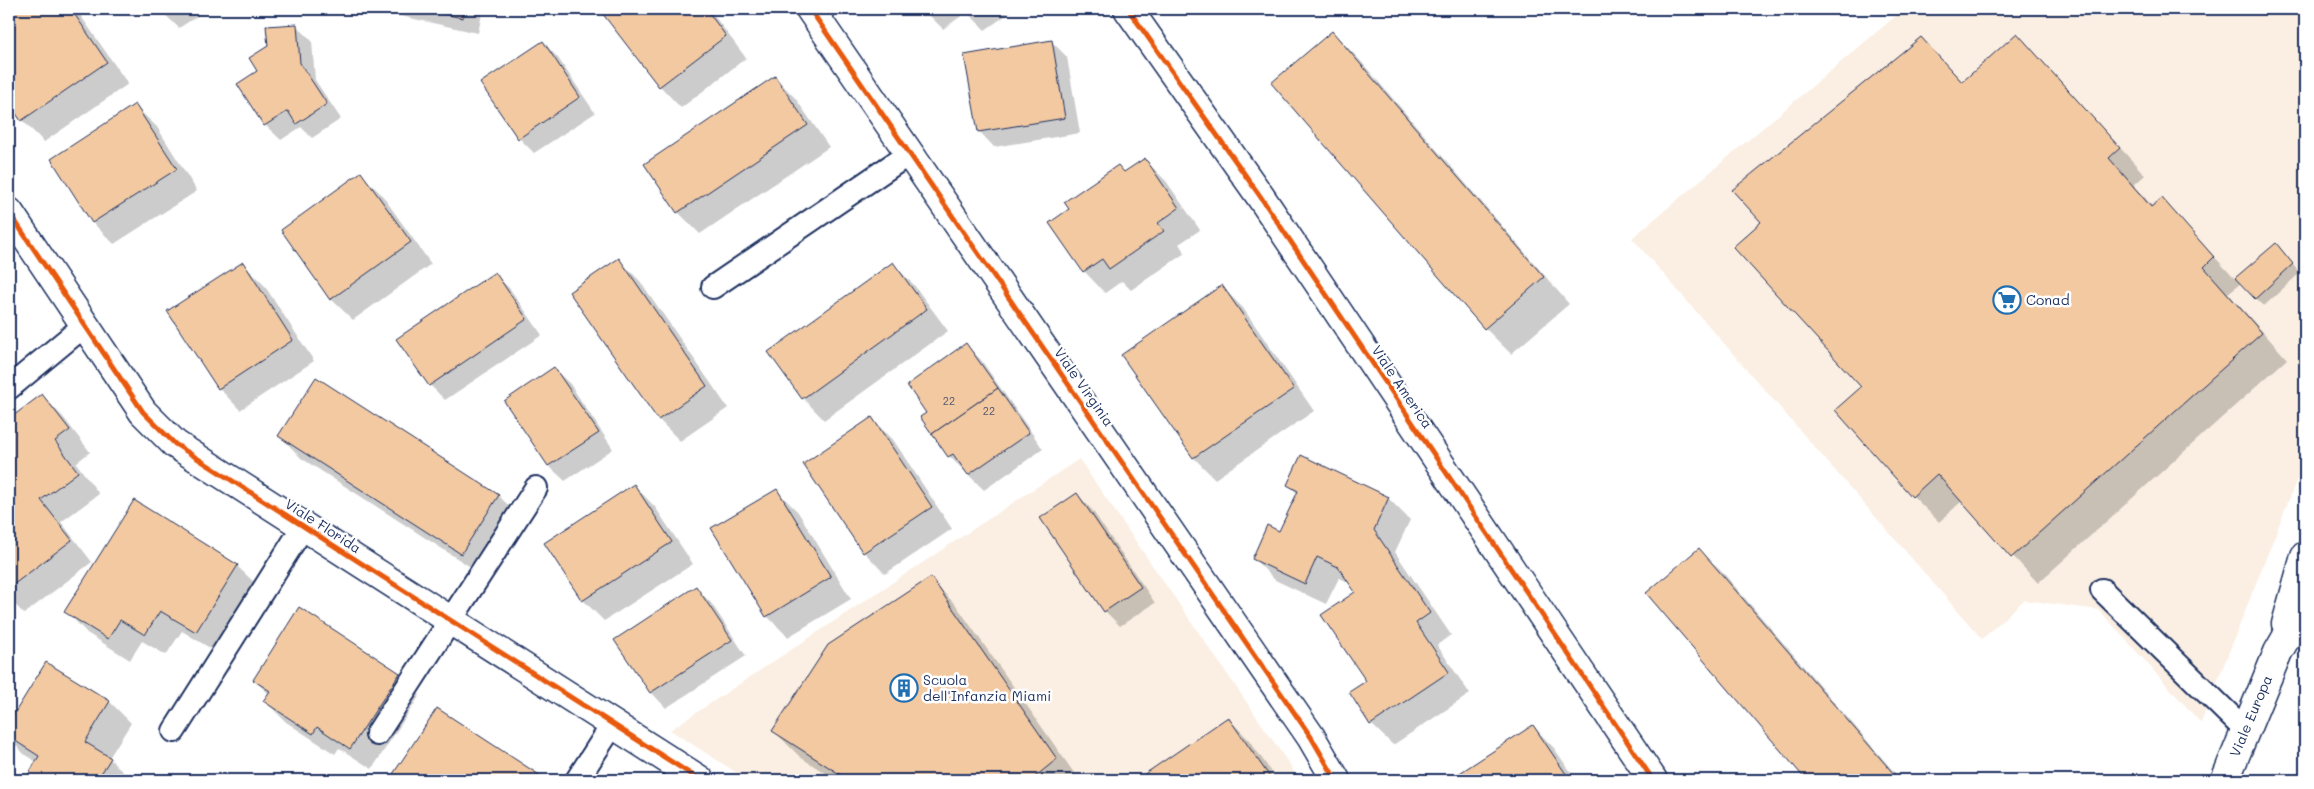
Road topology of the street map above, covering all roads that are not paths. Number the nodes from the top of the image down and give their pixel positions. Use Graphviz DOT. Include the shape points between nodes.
graph roads {
  1 [pos="810,9"];
  2 [pos="1128,9"];
  3 [pos="910,153"];
  4 [pos="9,212"];
  5 [pos="713,287"];
  6 [pos="85,325"];
  7 [pos="9,388"];
  8 [pos="536,488"];
  9 [pos="303,527"];
  10 [pos="2305,556"];
  11 [pos="2102,590"];
  12 [pos="2305,605"];
  13 [pos="449,620"];
  14 [pos="2278,652"];
  15 [pos="613,724"];
  16 [pos="2245,730"];
  17 [pos="174,731"];
  18 [pos="377,734"];
  19 [pos="577,780"];
  20 [pos="700,780"];
  21 [pos="1336,780"];
  22 [pos="1653,780"];
  23 [pos="2225,780"];
  1 -- 3 [label="street, Viale Virginia"];
  2 -- 22 [label="street, Viale America" via="1266,204"];
  3 -- 5 [label="lane"];
  3 -- 21 [label="street, Viale Virginia" via="1311,737"];
  4 -- 6 [label="street, Viale Florida"];
  6 -- 7 [label="lane"];
  6 -- 9 [label="street, Viale Florida" via="143,412 162,433"];
  8 -- 13 [label="lane"];
  9 -- 13 [label="street, Viale Florida"];
  9 -- 17 [label="lane"];
  10 -- 14 [label="street, Viale Europa"];
  11 -- 16 [label="lane"];
  12 -- 14 [label="street, Viale Europa"];
  13 -- 15 [label="street, Viale Florida"];
  13 -- 18 [label="lane"];
  14 -- 16 [label="street, Viale Europa"];
  15 -- 19 [label="lane"];
  15 -- 20 [label="street, Viale Florida"];
  16 -- 23 [label="street, Viale Europa"];
}
